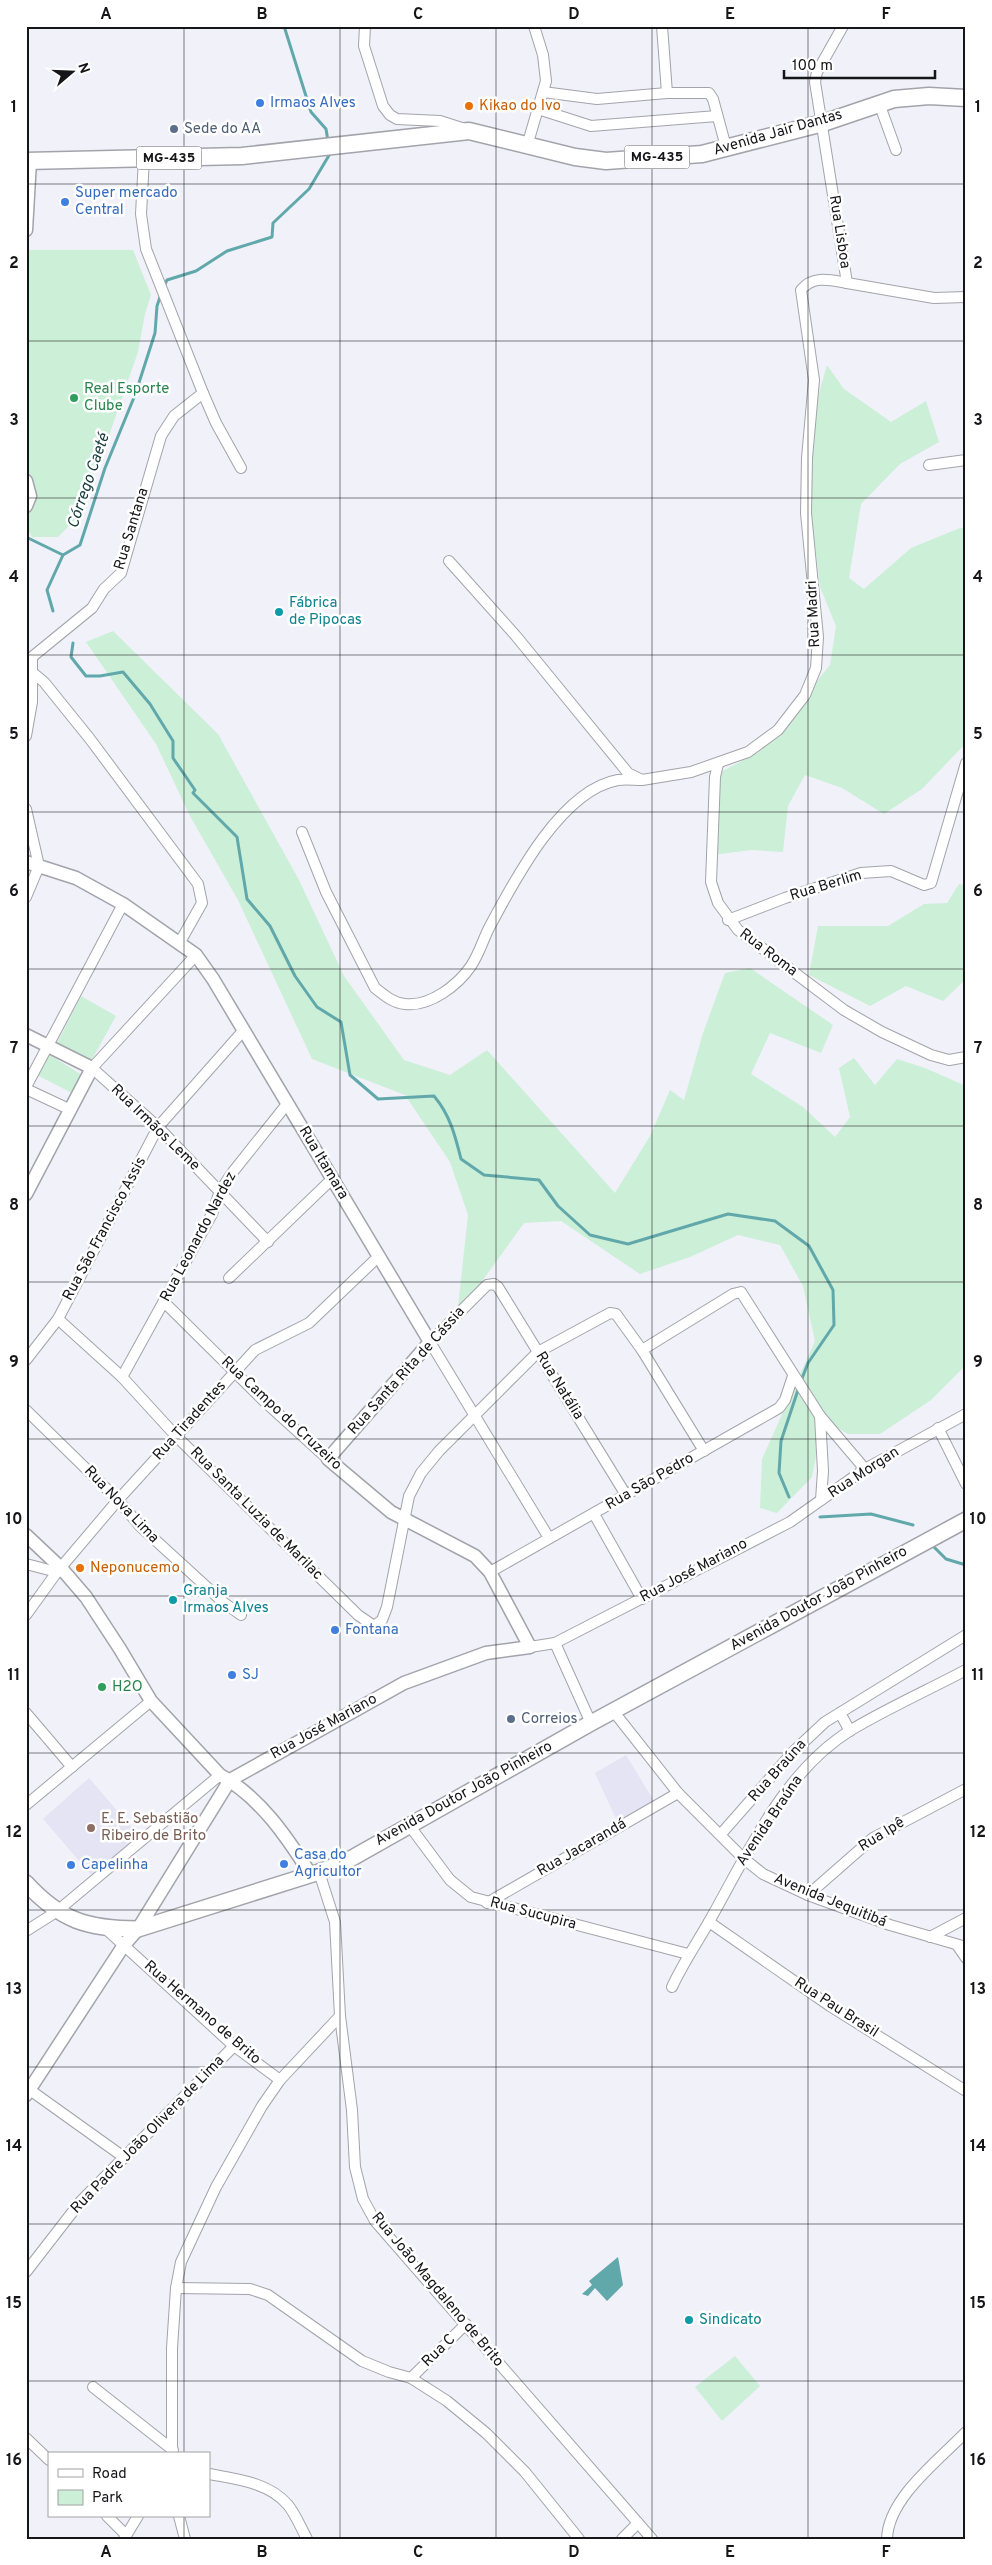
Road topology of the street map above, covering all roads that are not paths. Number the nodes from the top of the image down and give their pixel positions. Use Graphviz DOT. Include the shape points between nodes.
graph roads {
  1 [pos="365,26"];
  2 [pos="534,26"];
  3 [pos="662,26"];
  4 [pos="843,26"];
  5 [pos="543,92"];
  6 [pos="667,93"];
  7 [pos="966,98"];
  8 [pos="879,103"];
  9 [pos="538,109"];
  10 [pos="717,116"];
  11 [pos="823,123"];
  12 [pos="468,131"];
  13 [pos="527,146"];
  14 [pos="726,148"];
  15 [pos="896,150"];
  16 [pos="144,158"];
  17 [pos="28,161"];
  18 [pos="26,230"];
  19 [pos="847,283"];
  20 [pos="966,297"];
  21 [pos="203,393"];
  22 [pos="966,460"];
  23 [pos="930,465"];
  24 [pos="242,468"];
  25 [pos="26,481"];
  26 [pos="26,506"];
  27 [pos="449,561"];
  28 [pos="32,672"];
  29 [pos="26,736"];
  30 [pos="966,763"];
  31 [pos="718,764"];
  32 [pos="642,780"];
  33 [pos="26,809"];
  34 [pos="302,832"];
  35 [pos="32,864"];
  36 [pos="26,897"];
  37 [pos="123,904"];
  38 [pos="728,920"];
  39 [pos="180,942"];
  40 [pos="196,954"];
  41 [pos="243,1030"];
  42 [pos="26,1035"];
  43 [pos="48,1046"];
  44 [pos="966,1057"];
  45 [pos="92,1068"];
  46 [pos="26,1088"];
  47 [pos="287,1104"];
  48 [pos="71,1110"];
  49 [pos="158,1127"];
  50 [pos="333,1178"];
  51 [pos="220,1191"];
  52 [pos="26,1194"];
  53 [pos="268,1242"];
  54 [pos="379,1256"];
  55 [pos="230,1278"];
  56 [pos="487,1285"];
  57 [pos="164,1302"];
  58 [pos="58,1319"];
  59 [pos="430,1342"];
  60 [pos="642,1350"];
  61 [pos="538,1352"];
  62 [pos="26,1360"];
  63 [pos="235,1372"];
  64 [pos="793,1376"];
  65 [pos="122,1378"];
  66 [pos="26,1410"];
  67 [pos="966,1414"];
  68 [pos="473,1416"];
  69 [pos="820,1416"];
  70 [pos="938,1428"];
  71 [pos="176,1436"];
  72 [pos="704,1451"];
  73 [pos="328,1458"];
  74 [pos="865,1470"];
  75 [pos="966,1484"];
  76 [pos="626,1495"];
  77 [pos="118,1500"];
  78 [pos="821,1500"];
  79 [pos="594,1514"];
  80 [pos="404,1520"];
  81 [pos="966,1520"];
  82 [pos="26,1535"];
  83 [pos="764,1535"];
  84 [pos="548,1538"];
  85 [pos="26,1564"];
  86 [pos="59,1570"];
  87 [pos="490,1572"];
  88 [pos="642,1599"];
  89 [pos="26,1615"];
  90 [pos="241,1615"];
  91 [pos="966,1635"];
  92 [pos="555,1644"];
  93 [pos="530,1647"];
  94 [pos="966,1670"];
  95 [pos="151,1701"];
  96 [pos="614,1712"];
  97 [pos="26,1713"];
  98 [pos="840,1713"];
  99 [pos="591,1723"];
  100 [pos="850,1731"];
  101 [pos="72,1767"];
  102 [pos="225,1778"];
  103 [pos="204,1789"];
  104 [pos="966,1789"];
  105 [pos="678,1793"];
  106 [pos="217,1801"];
  107 [pos="26,1805"];
  108 [pos="409,1825"];
  109 [pos="721,1834"];
  110 [pos="743,1858"];
  111 [pos="315,1874"];
  112 [pos="26,1884"];
  113 [pos="808,1895"];
  114 [pos="487,1903"];
  115 [pos="56,1912"];
  116 [pos="966,1918"];
  117 [pos="709,1922"];
  118 [pos="106,1929"];
  119 [pos="138,1929"];
  120 [pos="26,1931"];
  121 [pos="930,1937"];
  122 [pos="124,1945"];
  123 [pos="961,1946"];
  124 [pos="688,1954"];
  125 [pos="966,1958"];
  126 [pos="672,1986"];
  127 [pos="340,2016"];
  128 [pos="234,2046"];
  129 [pos="280,2080"];
  130 [pos="966,2091"];
  131 [pos="28,2093"];
  132 [pos="125,2158"];
  133 [pos="26,2272"];
  134 [pos="176,2288"];
  135 [pos="466,2324"];
  136 [pos="411,2378"];
  137 [pos="93,2387"];
  138 [pos="966,2432"];
  139 [pos="26,2438"];
  140 [pos="172,2452"];
  141 [pos="48,2459"];
  142 [pos="210,2474"];
  143 [pos="108,2518"];
  144 [pos="137,2518"];
  145 [pos="180,2518"];
  146 [pos="638,2523"];
  147 [pos="125,2537"];
  148 [pos="185,2539"];
  149 [pos="307,2539"];
  150 [pos="578,2539"];
  151 [pos="622,2539"];
  152 [pos="652,2539"];
  153 [pos="887,2539"];
  1 -- 12 [label="street, Avenida Jair Dantas" via="364,46 382,106 397,119 440,121"];
  2 -- 5 [label="street" via="546,70"];
  3 -- 6 [label="street"];
  4 -- 11 [label="street, Rua Lisboa" via="816,77"];
  5 -- 6 [label="street" via="596,99"];
  5 -- 9 [label="street"];
  6 -- 10 [label="street" via="711,94"];
  7 -- 8 [label="main road, Avenida Jair Dantas / MG-435" via="909,97"];
  8 -- 11 [label="main road, Avenida Jair Dantas / MG-435"];
  8 -- 15 [label="street"];
  9 -- 10 [label="street" via="591,126"];
  9 -- 13 [label="street"];
  10 -- 14 [label="street"];
  11 -- 14 [label="main road, Avenida Jair Dantas / MG-435"];
  11 -- 19 [label="street, Rua Lisboa"];
  12 -- 13 [label="main road, Avenida Jair Dantas / MG-435"];
  12 -- 16 [label="main road, Avenida Jair Dantas / MG-435" via="224,158"];
  13 -- 14 [label="main road, Avenida Jair Dantas / MG-435" via="606,161 702,154"];
  16 -- 17 [label="main road, MG-435"];
  16 -- 21 [label="street" via="143,233 158,283"];
  17 -- 18 [label="street"];
  19 -- 20 [label="street, Rua Lisboa" via="934,298"];
  19 -- 31 [label="street, Rua Madri" via="819,279 808,282 801,290 814,380 806,513 818,637 816,668 805,694 778,730 748,752"];
  21 -- 24 [label="street"];
  21 -- 28 [label="street, Rua Santana" via="174,416 161,436 121,573 92,608 32,657"];
  22 -- 23 [label="street"];
  25 -- 26 [label="street" via="30,496"];
  27 -- 32 [label="street" via="516,636 628,773"];
  28 -- 29 [label="street, Rua Santana" via="32,702"];
  28 -- 39 [label="street" via="44,682 90,739 198,884 202,903"];
  30 -- 38 [label="street, Rua Berlim" via="934,879 929,884 924,885 891,871 861,873"];
  31 -- 32 [label="street, Rua Madri"];
  31 -- 38 [label="street, Rua Roma" via="711,882"];
  32 -- 34 [label="street, Rua Madri" via="618,780 570,807 528,859 472,965 454,985 430,1000 405,1004 389,999 375,988 326,892"];
  33 -- 35 [label="street"];
  35 -- 36 [label="street"];
  35 -- 37 [label="street, Rua Itamara" via="84,882"];
  37 -- 39 [label="street, Rua Itamara"];
  37 -- 43 [label="street"];
  38 -- 44 [label="street, Rua Roma" via="844,1010 931,1055 949,1060"];
  39 -- 40 [label="street, Rua Itamara"];
  40 -- 41 [label="street, Rua Itamara"];
  40 -- 45 [label="street"];
  41 -- 47 [label="street, Rua Itamara"];
  41 -- 49 [label="street, Rua São Francisco Assis"];
  42 -- 43 [label="street, Rua Irmãos Leme"];
  43 -- 45 [label="street, Rua Irmãos Leme"];
  43 -- 46 [label="street"];
  45 -- 48 [label="street"];
  45 -- 49 [label="street, Rua Irmãos Leme"];
  46 -- 48 [label="street"];
  47 -- 50 [label="street, Rua Itamara"];
  47 -- 51 [label="street, Rua Leonardo Nardez"];
  48 -- 52 [label="street"];
  49 -- 51 [label="street, Rua Irmãos Leme"];
  49 -- 58 [label="street, Rua São Francisco Assis"];
  50 -- 53 [label="street"];
  50 -- 54 [label="street, Rua Itamara"];
  51 -- 53 [label="street, Rua Irmãos Leme"];
  51 -- 57 [label="street, Rua Leonardo Nardez" via="212,1214"];
  53 -- 55 [label="street"];
  54 -- 59 [label="street, Rua Itamara"];
  54 -- 63 [label="street, Rua Tiradentes" via="308,1323 262,1345"];
  56 -- 59 [label="street, Rua Santa Rita de Cássia"];
  56 -- 61 [label="street, Rua Natália" via="498,1287"];
  57 -- 63 [label="street, Rua Campo do Cruzeiro"];
  57 -- 65 [label="street, Rua Leonardo Nardez"];
  58 -- 62 [label="street, Rua São Francisco Assis"];
  58 -- 65 [label="street, Rua Santa Luzia de Marilac"];
  59 -- 68 [label="street, Rua Itamara"];
  59 -- 73 [label="street, Rua Santa Rita de Cássia"];
  60 -- 61 [label="street" via="616,1314 610,1313"];
  60 -- 64 [label="street" via="741,1292"];
  60 -- 72 [label="street"];
  61 -- 68 [label="street"];
  61 -- 76 [label="street, Rua Natália"];
  63 -- 71 [label="street, Rua Tiradentes"];
  63 -- 73 [label="street, Rua Campo do Cruzeiro"];
  64 -- 69 [label="street"];
  64 -- 72 [label="street, Rua São Pedro" via="785,1400 778,1408"];
  65 -- 71 [label="street, Rua Santa Luzia de Marilac"];
  66 -- 77 [label="street, Rua Nova Lima"];
  67 -- 70 [label="street, Rua Morgan"];
  68 -- 80 [label="street" via="421,1473 409,1496"];
  68 -- 84 [label="street, Rua Itamara"];
  69 -- 74 [label="street"];
  69 -- 78 [label="street"];
  70 -- 74 [label="street, Rua Morgan"];
  70 -- 75 [label="street"];
  71 -- 77 [label="street, Rua Tiradentes"];
  71 -- 80 [label="street, Rua Santa Luzia de Marilac" via="369,1624 377,1625 387,1607"];
  72 -- 76 [label="street, Rua São Pedro"];
  73 -- 80 [label="street, Rua Campo do Cruzeiro"];
  74 -- 78 [label="street, Rua Morgan"];
  76 -- 79 [label="street, Rua São Pedro"];
  77 -- 86 [label="street, Rua Tiradentes"];
  77 -- 90 [label="street, Rua Nova Lima" via="140,1526"];
  78 -- 83 [label="street, Rua Morgan"];
  79 -- 84 [label="street, Rua São Pedro"];
  79 -- 88 [label="street"];
  80 -- 87 [label="street, Rua Campo do Cruzeiro" via="469,1551"];
  81 -- 96 [label="main road, Avenida Doutor João Pinheiro"];
  82 -- 86 [label="street"];
  83 -- 88 [label="street, Rua José Mariano"];
  84 -- 87 [label="street, Rua São Pedro"];
  85 -- 86 [label="street"];
  86 -- 89 [label="street, Rua Tiradentes"];
  86 -- 95 [label="street" via="101,1619"];
  87 -- 93 [label="street, Rua Campo do Cruzeiro"];
  88 -- 92 [label="street, Rua José Mariano"];
  91 -- 98 [label="street, Rua Braúna"];
  92 -- 93 [label="street, Rua José Mariano"];
  92 -- 99 [label="street"];
  93 -- 102 [label="street, Rua José Mariano" via="486,1653 404,1683"];
  94 -- 100 [label="street, Avenida Braúna"];
  95 -- 101 [label="street"];
  95 -- 102 [label="street"];
  96 -- 99 [label="main road, Avenida Doutor João Pinheiro"];
  96 -- 105 [label="street, Avenida Jequitibá"];
  97 -- 101 [label="street"];
  98 -- 100 [label="street"];
  98 -- 109 [label="street, Rua Braúna" via="798,1747"];
  99 -- 108 [label="main road, Avenida Doutor João Pinheiro"];
  100 -- 110 [label="street, Avenida Braúna" via="810,1763 792,1783"];
  101 -- 107 [label="street"];
  102 -- 103 [label="street"];
  102 -- 106 [label="street, Rua José Mariano"];
  102 -- 111 [label="street" via="263,1810"];
  103 -- 106 [label="street"];
  103 -- 115 [label="street"];
  104 -- 113 [label="street, Rua Ipê" via="873,1838"];
  105 -- 109 [label="street, Avenida Jequitibá"];
  105 -- 114 [label="street, Rua Jacarandá"];
  106 -- 119 [label="street, Rua José Mariano"];
  108 -- 111 [label="main road, Avenida Doutor João Pinheiro" via="345,1862"];
  108 -- 114 [label="street, Rua Sucupira" via="450,1880 471,1898"];
  109 -- 110 [label="street, Avenida Jequitibá"];
  110 -- 113 [label="street, Avenida Jequitibá" via="763,1874"];
  110 -- 117 [label="street, Avenida Braúna"];
  111 -- 119 [label="main road, Avenida Doutor João Pinheiro"];
  111 -- 127 [label="street, Rua João Magdaleno de Brito" via="336,1922"];
  112 -- 115 [label="main road, Avenida Doutor João Pinheiro"];
  113 -- 121 [label="street, Avenida Jequitibá"];
  114 -- 124 [label="street, Rua Sucupira"];
  115 -- 118 [label="main road, Avenida Doutor João Pinheiro"];
  115 -- 120 [label="street"];
  116 -- 121 [label="street"];
  117 -- 124 [label="street, Avenida Braúna"];
  117 -- 130 [label="street, Rua Pau Brasil" via="830,2006"];
  118 -- 119 [label="main road, Avenida Doutor João Pinheiro"];
  118 -- 122 [label="street, Rua Hermano de Brito"];
  119 -- 122 [label="street, Rua José Mariano"];
  121 -- 123 [label="street, Avenida Jequitibá"];
  122 -- 128 [label="street, Rua Hermano de Brito"];
  122 -- 131 [label="street, Rua José Mariano"];
  123 -- 125 [label="street"];
  124 -- 126 [label="street, Avenida Braúna"];
  127 -- 129 [label="street"];
  127 -- 135 [label="street, Rua João Magdaleno de Brito" via="352,2110 355,2167 363,2200 375,2221"];
  128 -- 129 [label="street, Rua Hermano de Brito"];
  128 -- 132 [label="street, Rua Padre João Olivera de Lima"];
  129 -- 134 [label="street" via="216,2187 185,2253"];
  131 -- 132 [label="street"];
  132 -- 133 [label="street, Rua Padre João Olivera de Lima" via="81,2201"];
  134 -- 136 [label="street" via="250,2289 268,2295 362,2361"];
  134 -- 140 [label="street" via="172,2348"];
  135 -- 136 [label="street, Rua C"];
  135 -- 146 [label="street, Rua João Magdaleno de Brito"];
  136 -- 150 [label="street" via="447,2401 486,2433 525,2472"];
  137 -- 140 [label="street"];
  138 -- 153 [label="street" via="905,2495 892,2514"];
  139 -- 141 [label="street"];
  142 -- 149 [label="street" via="260,2486 280,2498"];
  143 -- 147 [label="street"];
  144 -- 147 [label="street"];
  145 -- 148 [label="street"];
  146 -- 151 [label="street"];
  146 -- 152 [label="street, Rua João Magdaleno de Brito"];
}
